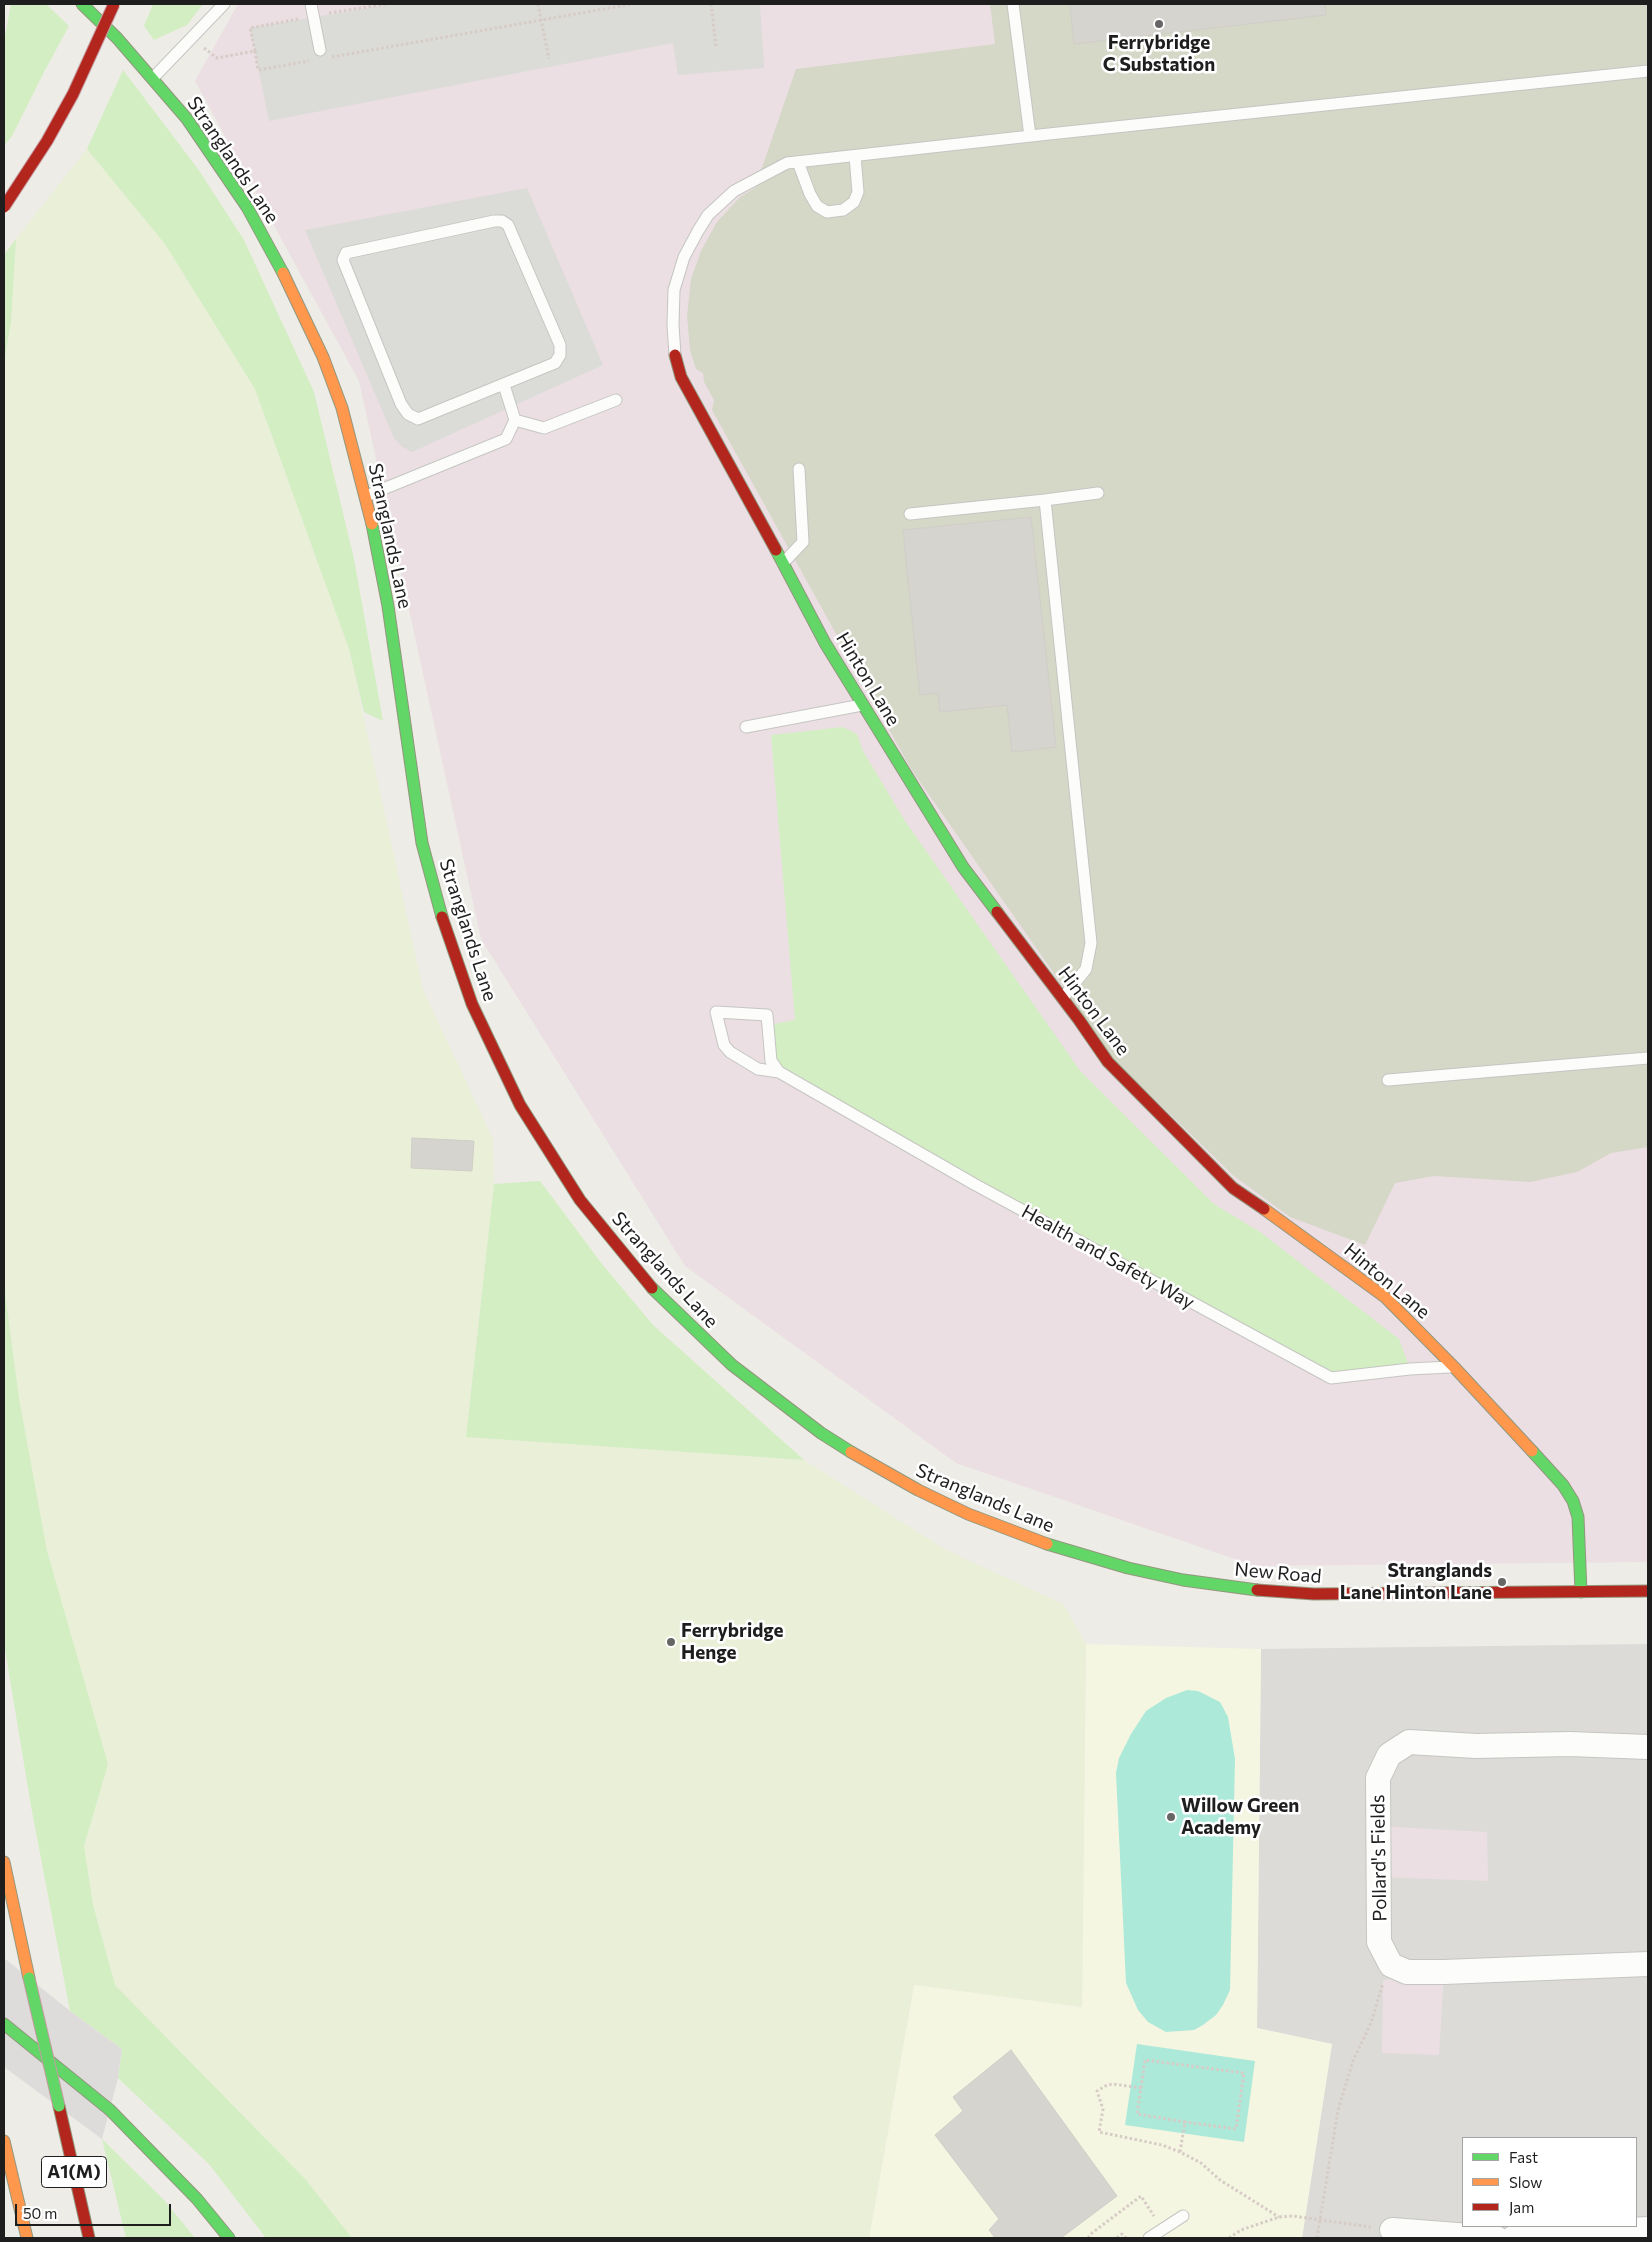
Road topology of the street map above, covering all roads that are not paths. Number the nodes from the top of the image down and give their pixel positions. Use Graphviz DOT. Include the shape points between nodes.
graph roads {
  1 [pos="82,4"];
  2 [pos="114,4"];
  3 [pos="224,4"];
  4 [pos="311,4"];
  5 [pos="1013,4"];
  6 [pos="320,50"];
  7 [pos="1648,71"];
  8 [pos="154,78"];
  9 [pos="1030,136"];
  10 [pos="855,156"];
  11 [pos="798,162"];
  12 [pos="4,207"];
  13 [pos="675,355"];
  14 [pos="504,385"];
  15 [pos="616,400"];
  16 [pos="515,420"];
  17 [pos="799,469"];
  18 [pos="1098,493"];
  19 [pos="366,496"];
  20 [pos="1045,500"];
  21 [pos="910,514"];
  22 [pos="783,563"];
  23 [pos="862,705"];
  24 [pos="746,727"];
  25 [pos="1063,998"];
  26 [pos="1648,1058"];
  27 [pos="780,1072"];
  28 [pos="1388,1080"];
  29 [pos="1454,1367"];
  30 [pos="1183,1580"];
  31 [pos="1648,1591"];
  32 [pos="1581,1592"];
  33 [pos="1648,1747"];
  34 [pos="4,1862"];
  35 [pos="1648,1964"];
  36 [pos="4,2024"];
  37 [pos="4,2141"];
  38 [pos="4,2154"];
  39 [pos="10,2173"];
  40 [pos="1183,2216"];
  41 [pos="1392,2230"];
  42 [pos="1637,2232"];
  43 [pos="27,2238"];
  44 [pos="89,2238"];
  45 [pos="229,2238"];
  46 [pos="1149,2238"];
  47 [pos="1496,2238"];
  48 [pos="1513,2238"];
  1 -- 8 [label="main road, Stranglands Lane"];
  2 -- 12 [label="main road, bridge" via="73,94"];
  3 -- 8 [label="lane"];
  4 -- 6 [label="lane"];
  5 -- 9 [label="lane"];
  7 -- 9 [label="lane"];
  8 -- 19 [label="main road, Stranglands Lane" via="187,119 247,206 296,297 342,408"];
  9 -- 10 [label="lane"];
  10 -- 11 [label="lane"];
  10 -- 11 [label="lane" via="858,192 854,202 843,210 827,212 817,206 810,194"];
  11 -- 13 [label="lane" via="787,163 734,191 708,215 684,257 674,290"];
  13 -- 22 [label="main road, Hinton Lane" via="681,377"];
  14 -- 14 [label="lane" via="426,417 418,419 408,414 401,404 343,260 346,253 494,221 508,225 560,346 560,355 555,363"];
  14 -- 16 [label="lane"];
  15 -- 16 [label="lane" via="544,428"];
  16 -- 19 [label="lane" via="506,440"];
  17 -- 22 [label="lane" via="803,542"];
  18 -- 20 [label="lane"];
  19 -- 30 [label="main road, Stranglands Lane" via="388,606 413,793 436,898 462,978 495,1055 520,1105 580,1200 627,1259 732,1365 776,1400 861,1458 918,1490 1021,1535 1074,1553"];
  20 -- 21 [label="lane"];
  20 -- 25 [label="lane" via="1091,943 1086,969"];
  22 -- 23 [label="main road, Hinton Lane"];
  23 -- 24 [label="lane"];
  23 -- 25 [label="main road, Hinton Lane" via="963,867"];
  25 -- 29 [label="main road, Hinton Lane" via="1108,1062 1233,1188 1385,1297"];
  26 -- 28 [label="lane"];
  27 -- 27 [label="lane, Health and Safety Way" via="771,1060 767,1015 716,1012 720,1034 730,1052 758,1069"];
  27 -- 29 [label="lane, Health and Safety Way" via="974,1184 1330,1378"];
  29 -- 32 [label="main road, Hinton Lane" via="1563,1485 1573,1501 1578,1517"];
  30 -- 32 [label="main road, New Road" via="1314,1594"];
  31 -- 32 [label="main road"];
  33 -- 35 [label="street, Pollard's Fields" via="1570,1744 1476,1746 1410,1742 1389,1754 1378,1778 1379,1942 1391,1965 1407,1972 1444,1972"];
  34 -- 44 [label="main road, A1(M), bridge"];
  36 -- 45 [label="main road" via="110,2110 197,2199"];
  37 -- 39 [label="main road, A1(M)"];
  38 -- 39 [label="main road"];
  39 -- 43 [label="main road, A1(M)"];
  40 -- 46 [label="lane"];
  41 -- 47 [label="street"];
  42 -- 48 [label="street"];
}
